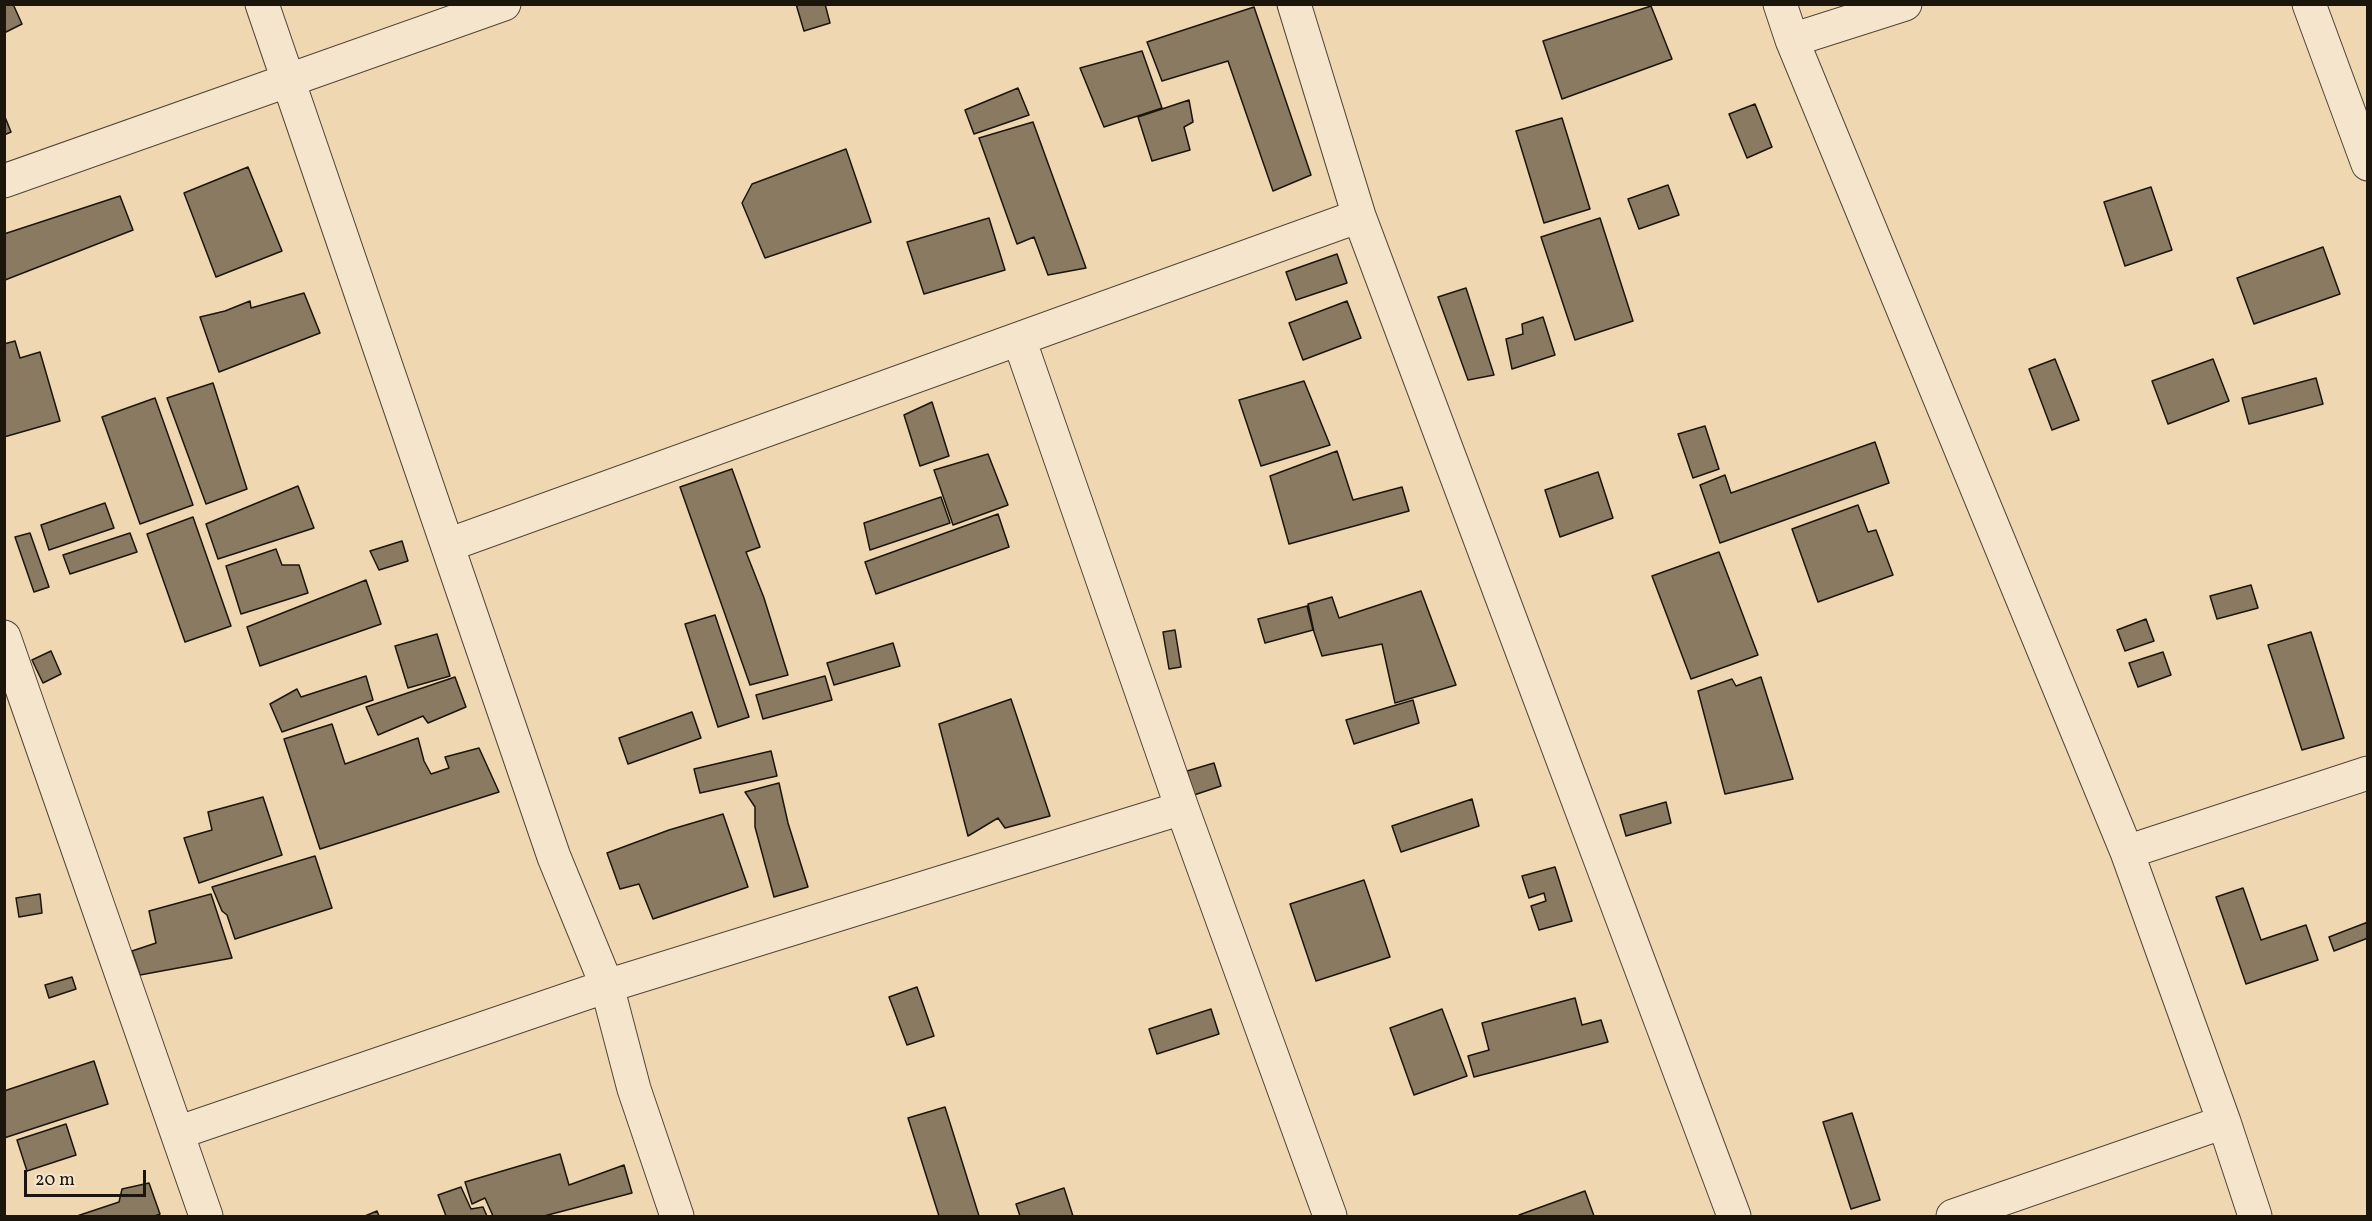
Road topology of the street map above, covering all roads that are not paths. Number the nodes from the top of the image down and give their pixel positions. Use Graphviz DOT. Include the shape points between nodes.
graph roads {
  1 [pos="262,4"];
  2 [pos="504,4"];
  3 [pos="1294,4"];
  4 [pos="1779,4"];
  5 [pos="1905,4"];
  6 [pos="2309,4"];
  7 [pos="1792,40"];
  8 [pos="289,80"];
  9 [pos="2367,164"];
  10 [pos="4,181"];
  11 [pos="1359,216"];
  12 [pos="1019,339"];
  13 [pos="448,545"];
  14 [pos="4,637"];
  15 [pos="13,688"];
  16 [pos="2367,773"];
  17 [pos="1182,808"];
  18 [pos="2127,852"];
  19 [pos="607,986"];
  20 [pos="2224,1122"];
  21 [pos="177,1133"];
  22 [pos="206,1216"];
  23 [pos="677,1216"];
  24 [pos="1330,1216"];
  25 [pos="1734,1216"];
  26 [pos="1953,1216"];
  27 [pos="2255,1216"];
  1 -- 8 [label="street"];
  2 -- 8 [label="street"];
  3 -- 11 [label="street"];
  4 -- 7 [label="street"];
  5 -- 7 [label="street"];
  6 -- 9 [label="street"];
  7 -- 18 [label="street"];
  8 -- 10 [label="street"];
  8 -- 13 [label="street"];
  11 -- 12 [label="street"];
  11 -- 25 [label="street"];
  12 -- 13 [label="street"];
  12 -- 17 [label="street"];
  13 -- 19 [label="street" via="554,857"];
  14 -- 15 [label="street"];
  15 -- 21 [label="street"];
  16 -- 18 [label="street"];
  17 -- 19 [label="street"];
  17 -- 24 [label="street"];
  18 -- 20 [label="street"];
  19 -- 21 [label="street"];
  19 -- 23 [label="street" via="634,1089"];
  20 -- 26 [label="street"];
  20 -- 27 [label="street"];
  21 -- 22 [label="street"];
}
